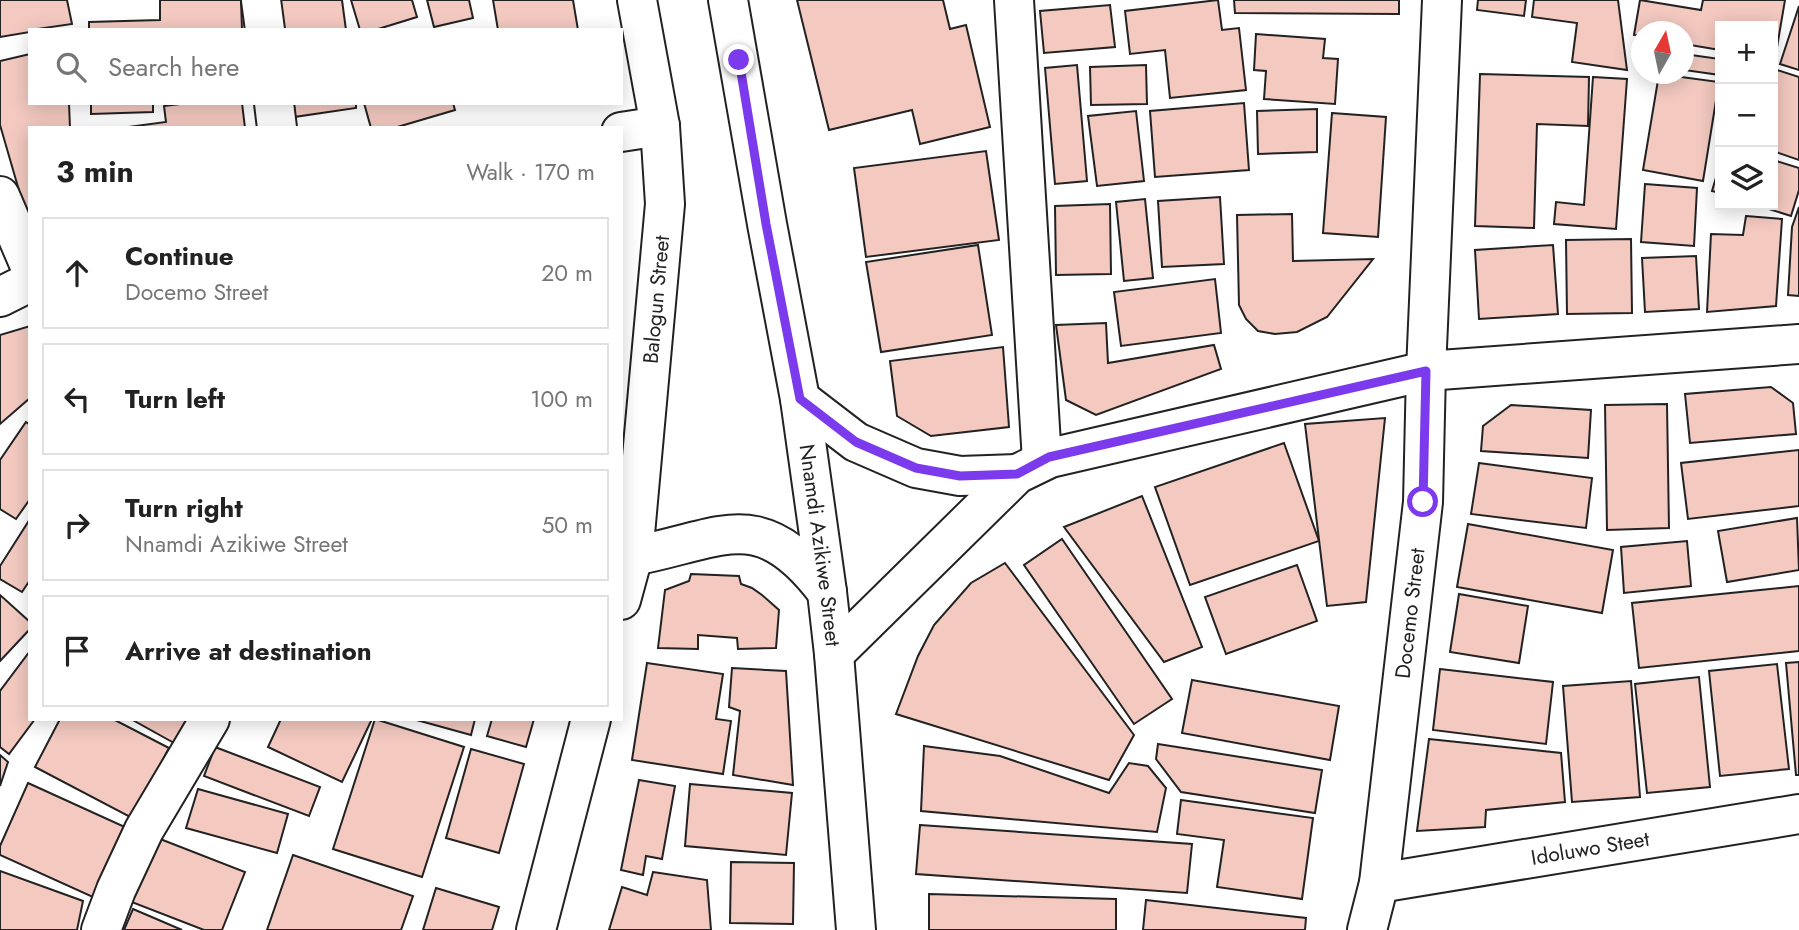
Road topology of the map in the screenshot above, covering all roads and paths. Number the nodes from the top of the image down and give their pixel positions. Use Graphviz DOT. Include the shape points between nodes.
graph roads {
  1 [pos="261,0"];
  2 [pos="637,0"];
  3 [pos="728,0"];
  4 [pos="1014,0"];
  5 [pos="1442,0"];
  6 [pos="265,28"];
  7 [pos="274,105"];
  8 [pos="277,126"];
  9 [pos="660,126"];
  10 [pos="623,132"];
  11 [pos="0,196"];
  12 [pos="28,261"];
  13 [pos="28,283"];
  14 [pos="0,298"];
  15 [pos="1799,344"];
  16 [pos="1426,371"];
  17 [pos="800,399"];
  18 [pos="1030,467"];
  19 [pos="629,507"];
  20 [pos="633,556"];
  21 [pos="827,592"];
  22 [pos="623,593"];
  23 [pos="834,654"];
  24 [pos="209,721"];
  25 [pos="590,721"];
  26 [pos="1799,814"];
  27 [pos="1379,883"];
  28 [pos="101,930"];
  29 [pos="536,930"];
  30 [pos="856,930"];
  31 [pos="1367,930"];
  1 -- 6 [label="street"];
  2 -- 9 [label="street, Balogun Street"];
  3 -- 17 [label="street, Nnamdi Azikiwe Street"];
  4 -- 18 [label="street"];
  5 -- 16 [label="street, Docemo Street"];
  7 -- 8 [label="street"];
  9 -- 10 [label="street"];
  9 -- 19 [label="street, Balogun Street" via="665,204"];
  11 -- 12 [label="street"];
  13 -- 14 [label="street"];
  15 -- 16 [label="street"];
  16 -- 18 [label="street"];
  16 -- 27 [label="street, Docemo Street" via="1423,502"];
  17 -- 18 [label="street" via="856,442 916,468 960,476"];
  17 -- 21 [label="street, Nnamdi Azikiwe Street"];
  18 -- 23 [label="street"];
  19 -- 20 [label="street, Balogun Street"];
  20 -- 21 [label="street" via="700,538 750,535 792,552"];
  20 -- 22 [label="street, Balogun Street"];
  21 -- 23 [label="street, Nnamdi Azikiwe Street"];
  23 -- 30 [label="street, Nnamdi Azikiwe Street"];
  24 -- 28 [label="street" via="144,830"];
  25 -- 29 [label="street"];
  26 -- 27 [label="street, Idoluwo Steet"];
  27 -- 31 [label="street, Docemo Street"];
}
